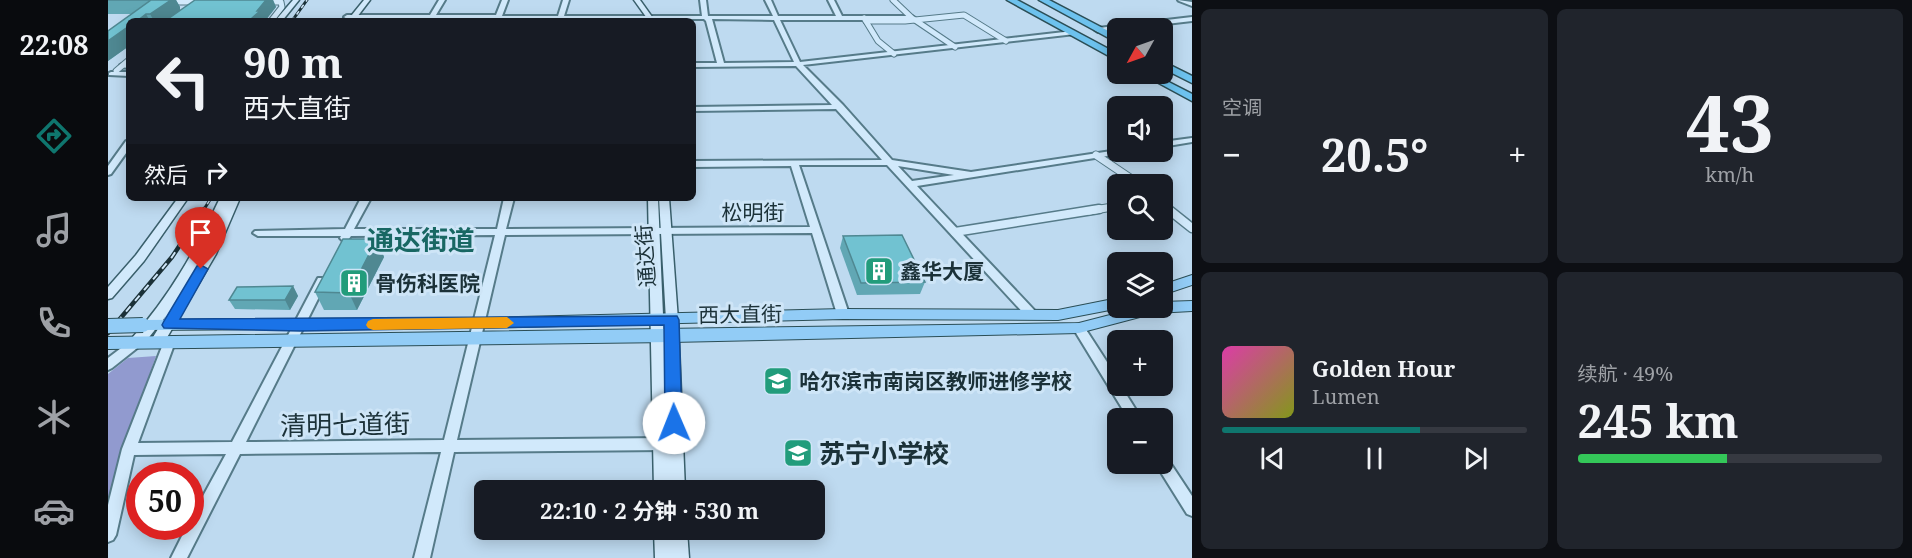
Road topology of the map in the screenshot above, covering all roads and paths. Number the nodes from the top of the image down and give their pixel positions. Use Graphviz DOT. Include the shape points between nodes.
graph roads {
  1 [pos="296,0"];
  2 [pos="359,0"];
  3 [pos="367,0"];
  4 [pos="442,0"];
  5 [pos="505,0"];
  6 [pos="566,0"];
  7 [pos="632,0"];
  8 [pos="637,0"];
  9 [pos="703,0"];
  10 [pos="768,0"];
  11 [pos="831,0"];
  12 [pos="893,0"];
  13 [pos="1011,0"];
  14 [pos="1020,0"];
  15 [pos="1030,0"];
  16 [pos="1043,0"];
  17 [pos="1181,0"];
  18 [pos="159,2"];
  19 [pos="258,2"];
  20 [pos="1192,4"];
  21 [pos="194,8"];
  22 [pos="432,17"];
  23 [pos="498,17"];
  24 [pos="561,17"];
  25 [pos="705,17"];
  26 [pos="776,17"];
  27 [pos="273,18"];
  28 [pos="281,18"];
  29 [pos="350,18"];
  30 [pos="350,18"];
  31 [pos="390,18"];
  32 [pos="525,18"];
  33 [pos="556,18"];
  34 [pos="604,18"];
  35 [pos="645,18"];
  36 [pos="646,18"];
  37 [pos="676,18"];
  38 [pos="840,18"];
  39 [pos="865,19"];
  40 [pos="914,19"];
  41 [pos="1192,19"];
  42 [pos="1098,30"];
  43 [pos="1073,33"];
  44 [pos="1107,34"];
  45 [pos="1006,41"];
  46 [pos="1107,41"];
  47 [pos="955,47"];
  48 [pos="1107,49"];
  49 [pos="1107,50"];
  50 [pos="894,54"];
  51 [pos="721,64"];
  52 [pos="798,64"];
  53 [pos="696,65"];
  54 [pos="1173,71"];
  55 [pos="1173,73"];
  56 [pos="1192,80"];
  57 [pos="1173,83"];
  58 [pos="1166,84"];
  59 [pos="1192,87"];
  60 [pos="1192,93"];
  61 [pos="1192,98"];
  62 [pos="840,108"];
  63 [pos="696,109"];
  64 [pos="1190,142"];
  65 [pos="1173,144"];
  66 [pos="126,146"];
  67 [pos="1107,154"];
  68 [pos="1096,155"];
  69 [pos="891,162"];
  70 [pos="111,163"];
  71 [pos="794,163"];
  72 [pos="696,164"];
  73 [pos="108,172"];
  74 [pos="1124,174"];
  75 [pos="972,175"];
  76 [pos="911,184"];
  77 [pos="181,201"];
  78 [pos="224,201"];
  79 [pos="233,201"];
  80 [pos="364,201"];
  81 [pos="508,201"];
  82 [pos="654,201"];
  83 [pos="664,201"];
  84 [pos="1107,208"];
  85 [pos="1173,213"];
  86 [pos="1192,228"];
  87 [pos="816,230"];
  88 [pos="660,231"];
  89 [pos="501,232"];
  90 [pos="955,232"];
  91 [pos="258,233"];
  92 [pos="348,233"];
  93 [pos="337,253"];
  94 [pos="326,274"];
  95 [pos="1192,280"];
  96 [pos="1173,288"];
  97 [pos="1192,289"];
  98 [pos="1173,292"];
  99 [pos="108,295"];
  100 [pos="1192,299"];
  101 [pos="1173,303"];
  102 [pos="1107,305"];
  103 [pos="1192,306"];
  104 [pos="1173,307"];
  105 [pos="843,314"];
  106 [pos="1032,315"];
  107 [pos="1116,318"];
  108 [pos="665,320"];
  109 [pos="148,325"];
  110 [pos="170,325"];
  111 [pos="300,325"];
  112 [pos="108,326"];
  113 [pos="1079,328"];
  114 [pos="477,331"];
  115 [pos="665,336"];
  116 [pos="131,342"];
  117 [pos="163,342"];
  118 [pos="291,342"];
  119 [pos="108,343"];
  120 [pos="108,365"];
  121 [pos="1129,408"];
  122 [pos="668,444"];
  123 [pos="449,447"];
  124 [pos="129,449"];
  125 [pos="233,450"];
  126 [pos="1170,474"];
  127 [pos="663,480"];
  128 [pos="675,480"];
  129 [pos="1192,509"];
  130 [pos="108,535"];
  131 [pos="663,540"];
  132 [pos="679,540"];
  133 [pos="179,558"];
  134 [pos="422,558"];
  135 [pos="664,558"];
  136 [pos="680,558"];
  1 -- 28 [label="main road"];
  2 -- 29 [label="main road"];
  3 -- 30 [label="main road"];
  4 -- 22 [label="street"];
  5 -- 23 [label="street"];
  6 -- 24 [label="street"];
  7 -- 35 [label="main road"];
  8 -- 36 [label="main road"];
  9 -- 25 [label="street"];
  10 -- 26 [label="street"];
  11 -- 38 [label="street"];
  12 -- 40 [label="street"];
  13 -- 43 [label="highway"];
  14 -- 48 [label="highway"];
  15 -- 46 [label="highway"];
  16 -- 42 [label="highway"];
  17 -- 20 [label="street"];
  18 -- 21 [label="street" via="204,2"];
  19 -- 27 [label="street" via="281,2 282,7"];
  22 -- 23 [label="street"];
  22 -- 31 [label="street"];
  23 -- 32 [label="street"];
  24 -- 33 [label="street"];
  24 -- 34 [label="street"];
  25 -- 26 [label="street"];
  25 -- 37 [label="street"];
  25 -- 51 [label="street"];
  26 -- 38 [label="street"];
  26 -- 52 [label="street"];
  38 -- 39 [label="street"];
  39 -- 40 [label="street"];
  39 -- 50 [label="street" via="878,41"];
  40 -- 45 [label="street" via="964,15"];
  40 -- 47 [label="street"];
  41 -- 42 [label="street"];
  42 -- 44 [label="highway"];
  43 -- 45 [label="street"];
  43 -- 49 [label="highway"];
  45 -- 47 [label="street"];
  47 -- 50 [label="street"];
  50 -- 52 [label="street"];
  51 -- 52 [label="street"];
  51 -- 53 [label="street"];
  52 -- 62 [label="street"];
  54 -- 56 [label="highway"];
  55 -- 59 [label="highway"];
  57 -- 60 [label="highway"];
  58 -- 61 [label="highway"];
  62 -- 63 [label="street"];
  62 -- 69 [label="street"];
  64 -- 65 [label="street"];
  66 -- 70 [label="street"];
  67 -- 68 [label="street"];
  68 -- 74 [label="street"];
  68 -- 75 [label="street"];
  69 -- 71 [label="street"];
  69 -- 75 [label="street"];
  69 -- 76 [label="street"];
  70 -- 73 [label="street"];
  71 -- 72 [label="street"];
  71 -- 87 [label="street"];
  75 -- 76 [label="street"];
  76 -- 90 [label="street"];
  77 -- 99 [label="main road"];
  78 -- 109 [label="main road" via="194,265"];
  79 -- 110 [label="main road" via="210,254"];
  80 -- 92 [label="street"];
  81 -- 89 [label="street"];
  82 -- 88 [label="main road, 通达街"];
  83 -- 88 [label="main road, 通达街"];
  84 -- 90 [label="street"];
  85 -- 86 [label="street"];
  87 -- 88 [label="street, 松明街"];
  87 -- 105 [label="street"];
  88 -- 89 [label="street, 松明街"];
  88 -- 108 [label="main road, 通达街"];
  89 -- 92 [label="street, 松明街"];
  89 -- 114 [label="street"];
  90 -- 106 [label="street"];
  91 -- 92 [label="street, 松明街"];
  92 -- 93 [label="street"];
  94 -- 111 [label="street"];
  95 -- 96 [label="main road"];
  97 -- 98 [label="main road"];
  100 -- 101 [label="main road, 西大直街"];
  102 -- 106 [label="main road, 西大直街" via="1058,315"];
  103 -- 104 [label="main road"];
  105 -- 106 [label="main road, 西大直街"];
  105 -- 108 [label="main road, 西大直街"];
  107 -- 113 [label="main road, 西大直街"];
  108 -- 114 [label="main road, 西大直街"];
  108 -- 115 [label="main road, 通达街"];
  109 -- 110 [label="main road, 西大直街"];
  109 -- 112 [label="main road, 西大直街, bridge"];
  109 -- 116 [label="main road"];
  110 -- 111 [label="main road, 西大直街"];
  110 -- 117 [label="main road"];
  111 -- 114 [label="main road, 西大直街"];
  111 -- 118 [label="street"];
  113 -- 115 [label="main road, 西大直街"];
  113 -- 121 [label="street"];
  114 -- 115 [label="main road, 西大直街"];
  114 -- 118 [label="main road, 西大直街"];
  114 -- 123 [label="street"];
  115 -- 122 [label="main road, 通达街"];
  116 -- 117 [label="main road, 西大直街"];
  116 -- 119 [label="main road, 西大直街"];
  116 -- 120 [label="street"];
  117 -- 118 [label="main road, 西大直街"];
  117 -- 124 [label="street"];
  118 -- 125 [label="street"];
  122 -- 123 [label="street, 清明七道街"];
  122 -- 127 [label="main road, 通达街"];
  122 -- 128 [label="main road, 通达街"];
  123 -- 125 [label="street, 清明七道街"];
  123 -- 134 [label="street"];
  124 -- 125 [label="street, 清明七道街"];
  124 -- 130 [label="street"];
  125 -- 133 [label="street"];
  126 -- 129 [label="street"];
  131 -- 135 [label="main road"];
  132 -- 136 [label="main road"];
}
